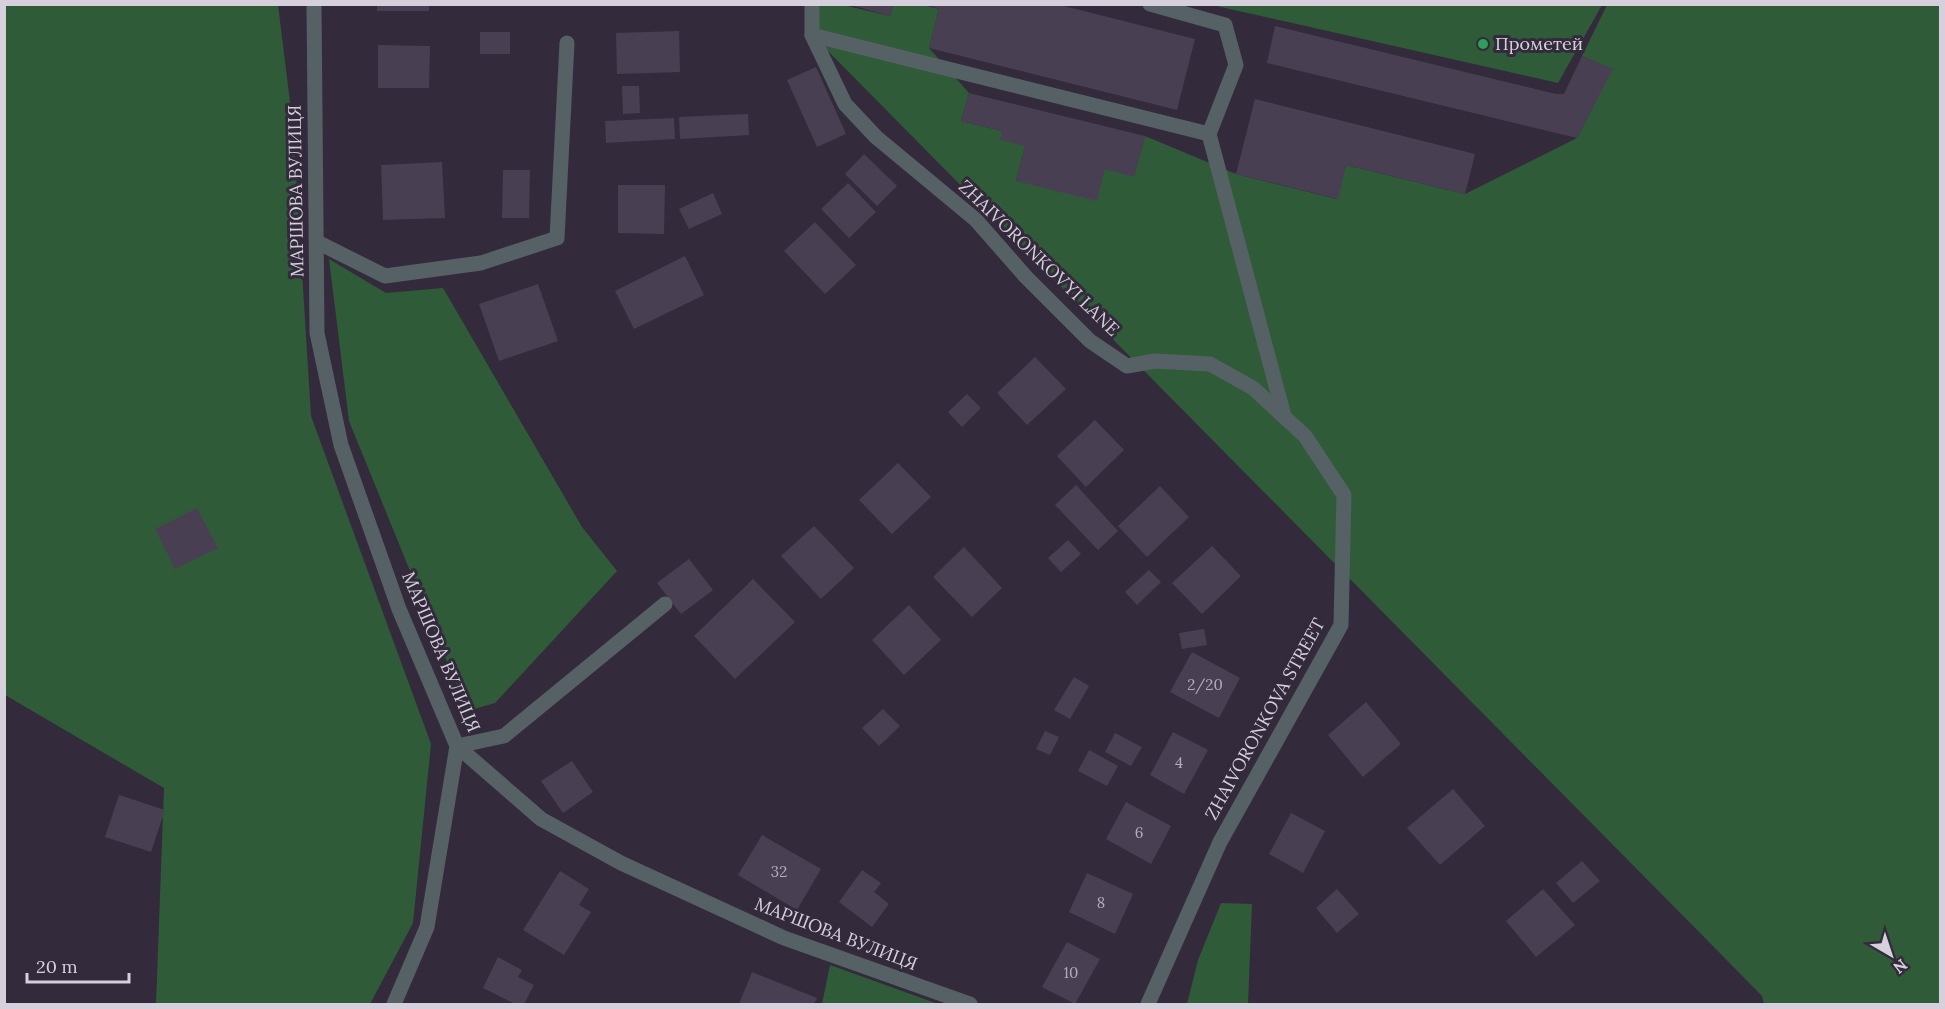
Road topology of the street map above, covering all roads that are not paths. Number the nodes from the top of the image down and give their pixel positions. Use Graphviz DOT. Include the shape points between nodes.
graph roads {
  1 [pos="314,4"];
  2 [pos="812,4"];
  3 [pos="1150,4"];
  4 [pos="812,35"];
  5 [pos="567,43"];
  6 [pos="1209,134"];
  7 [pos="317,242"];
  8 [pos="1127,366"];
  9 [pos="1284,416"];
  10 [pos="665,604"];
  11 [pos="457,746"];
  12 [pos="394,1005"];
  13 [pos="970,1005"];
  14 [pos="1148,1005"];
  1 -- 7 [label="street, МАРШОВА ВУЛИЦЯ"];
  2 -- 4 [label="street, ZHAIVORONKOVYI LANE"];
  3 -- 6 [label="street" via="1226,25 1236,65"];
  4 -- 6 [label="street"];
  4 -- 8 [label="street, ZHAIVORONKOVYI LANE" via="844,104 876,138 976,220 1090,341"];
  5 -- 7 [label="street" via="557,238 481,263 385,276"];
  6 -- 9 [label="street"];
  7 -- 11 [label="street, МАРШОВА ВУЛИЦЯ" via="316,333 341,445 399,609"];
  8 -- 9 [label="street, ZHAIVORONKOVA STREET" via="1155,361 1210,364 1253,388"];
  9 -- 14 [label="street, ZHAIVORONKOVA STREET" via="1305,436 1344,495 1341,625 1220,842"];
  10 -- 11 [label="street" via="504,736"];
  11 -- 12 [label="street" via="427,927"];
  11 -- 13 [label="street, МАРШОВА ВУЛИЦЯ" via="541,819 621,862 784,938"];
}
